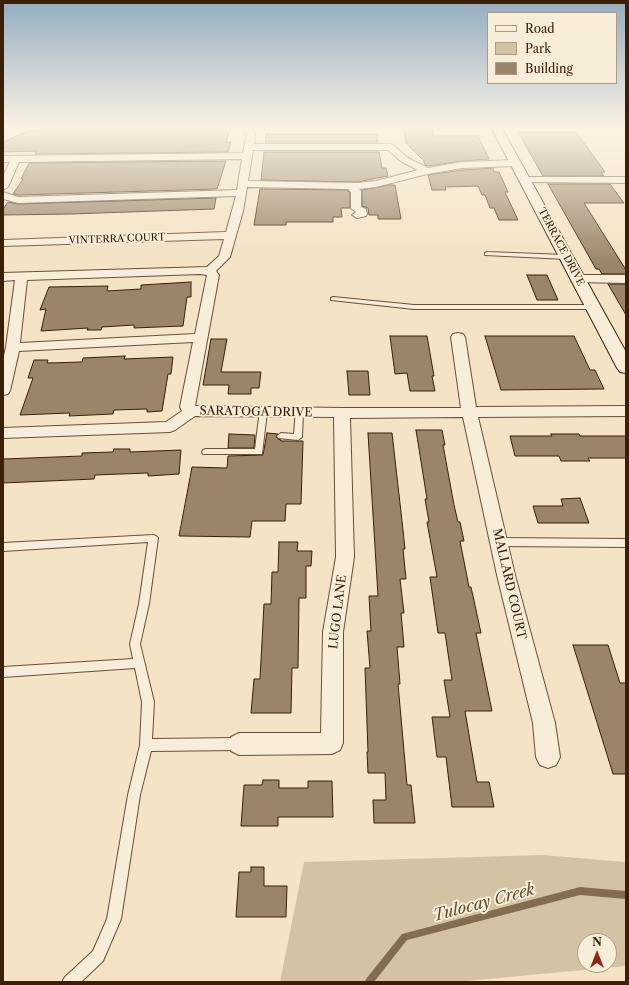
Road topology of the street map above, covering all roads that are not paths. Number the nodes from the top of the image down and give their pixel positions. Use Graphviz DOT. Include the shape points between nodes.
graph roads {
  1 [pos="10,171"];
  2 [pos="244,171"];
  3 [pos="427,171"];
  4 [pos="520,171"];
  5 [pos="525,180"];
  6 [pos="626,180"];
  7 [pos="351,186"];
  8 [pos="3,187"];
  9 [pos="241,188"];
  10 [pos="3,195"];
  11 [pos="357,215"];
  12 [pos="231,235"];
  13 [pos="3,243"];
  14 [pos="487,254"];
  15 [pos="566,257"];
  16 [pos="210,271"];
  17 [pos="21,276"];
  18 [pos="3,277"];
  19 [pos="578,279"];
  20 [pos="626,279"];
  21 [pos="333,299"];
  22 [pos="593,307"];
  23 [pos="458,337"];
  24 [pos="201,338"];
  25 [pos="13,347"];
  26 [pos="626,368"];
  27 [pos="3,391"];
  28 [pos="191,411"];
  29 [pos="469,411"];
  30 [pos="626,411"];
  31 [pos="263,412"];
  32 [pos="299,412"];
  33 [pos="342,413"];
  34 [pos="3,433"];
  35 [pos="281,436"];
  36 [pos="206,452"];
  37 [pos="499,542"];
  38 [pos="626,543"];
  39 [pos="3,547"];
  40 [pos="138,663"];
  41 [pos="3,672"];
  42 [pos="239,744"];
  43 [pos="146,745"];
  44 [pos="548,757"];
  45 [pos="70,982"];
  1 -- 8 [label="street"];
  2 -- 9 [label="street"];
  3 -- 7 [label="street" via="376,184"];
  4 -- 5 [label="street, TERRACE DRIVE"];
  5 -- 6 [label="street"];
  5 -- 15 [label="street, TERRACE DRIVE"];
  7 -- 9 [label="street"];
  7 -- 11 [label="street" via="356,191 356,208 362,211 362,214"];
  9 -- 10 [label="street" via="18,200 5,198"];
  9 -- 12 [label="street"];
  12 -- 13 [label="street, VINTERRA COURT"];
  12 -- 16 [label="street" via="224,257"];
  14 -- 15 [label="lane"];
  15 -- 19 [label="street, TERRACE DRIVE"];
  16 -- 17 [label="street"];
  16 -- 24 [label="street, SARATOGA DRIVE" via="213,275"];
  17 -- 18 [label="street"];
  17 -- 25 [label="street"];
  19 -- 20 [label="street"];
  19 -- 22 [label="street, TERRACE DRIVE"];
  21 -- 22 [label="lane" via="414,307"];
  22 -- 26 [label="street, TERRACE DRIVE"];
  23 -- 29 [label="street, MALLARD COURT"];
  24 -- 25 [label="street"];
  24 -- 28 [label="street, SARATOGA DRIVE" via="187,407"];
  25 -- 27 [label="street"];
  28 -- 31 [label="street, SARATOGA DRIVE"];
  28 -- 34 [label="street" via="170,428"];
  29 -- 30 [label="street, SARATOGA DRIVE"];
  29 -- 33 [label="street, SARATOGA DRIVE"];
  29 -- 37 [label="street, MALLARD COURT"];
  31 -- 32 [label="street, SARATOGA DRIVE"];
  31 -- 36 [label="lane" via="264,436 259,452"];
  32 -- 33 [label="street, SARATOGA DRIVE"];
  32 -- 35 [label="lane" via="298,436"];
  33 -- 42 [label="street, LUGO LANE" via="345,557 332,632 332,743"];
  37 -- 38 [label="lane"];
  37 -- 44 [label="street, MALLARD COURT" via="544,723"];
  39 -- 40 [label="lane" via="153,538 144,604 135,644"];
  40 -- 41 [label="lane"];
  40 -- 43 [label="lane" via="148,702"];
  42 -- 43 [label="lane"];
  43 -- 45 [label="lane" via="134,795 114,919 98,956"];
}
